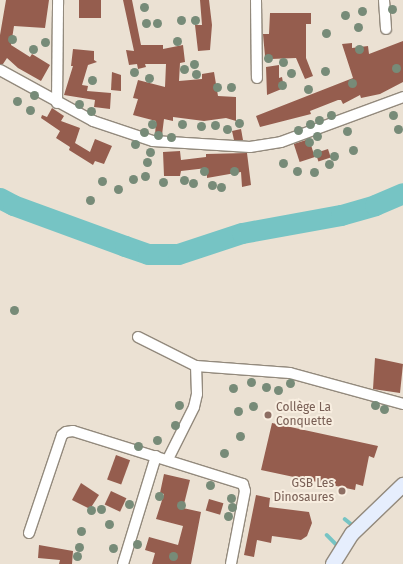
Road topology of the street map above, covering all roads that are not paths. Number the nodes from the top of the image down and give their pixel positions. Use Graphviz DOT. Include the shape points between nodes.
graph roads {
  1 [pos="58,0"];
  2 [pos="256,0"];
  3 [pos="384,0"];
  4 [pos="386,29"];
  5 [pos="0,70"];
  6 [pos="257,78"];
  7 [pos="403,97"];
  8 [pos="57,103"];
  9 [pos="138,337"];
  10 [pos="196,366"];
  11 [pos="403,404"];
  12 [pos="156,456"];
  13 [pos="168,459"];
  14 [pos="403,485"];
  15 [pos="29,533"];
  16 [pos="124,564"];
  17 [pos="231,564"];
  18 [pos="333,564"];
  1 -- 8 [label="street"];
  2 -- 6 [label="street"];
  3 -- 4 [label="street"];
  5 -- 8 [label="street" via="23,81"];
  7 -- 8 [label="street" via="281,142 250,147 153,141 108,128"];
  9 -- 10 [label="street"];
  10 -- 11 [label="street" via="290,373"];
  10 -- 13 [label="street" via="197,394 194,407"];
  12 -- 13 [label="street"];
  12 -- 15 [label="street" via="74,431 66,432 62,435"];
  12 -- 16 [label="street"];
  13 -- 17 [label="street" via="243,484 245,491"];
  14 -- 18 [label="main road" via="352,534"];
}
